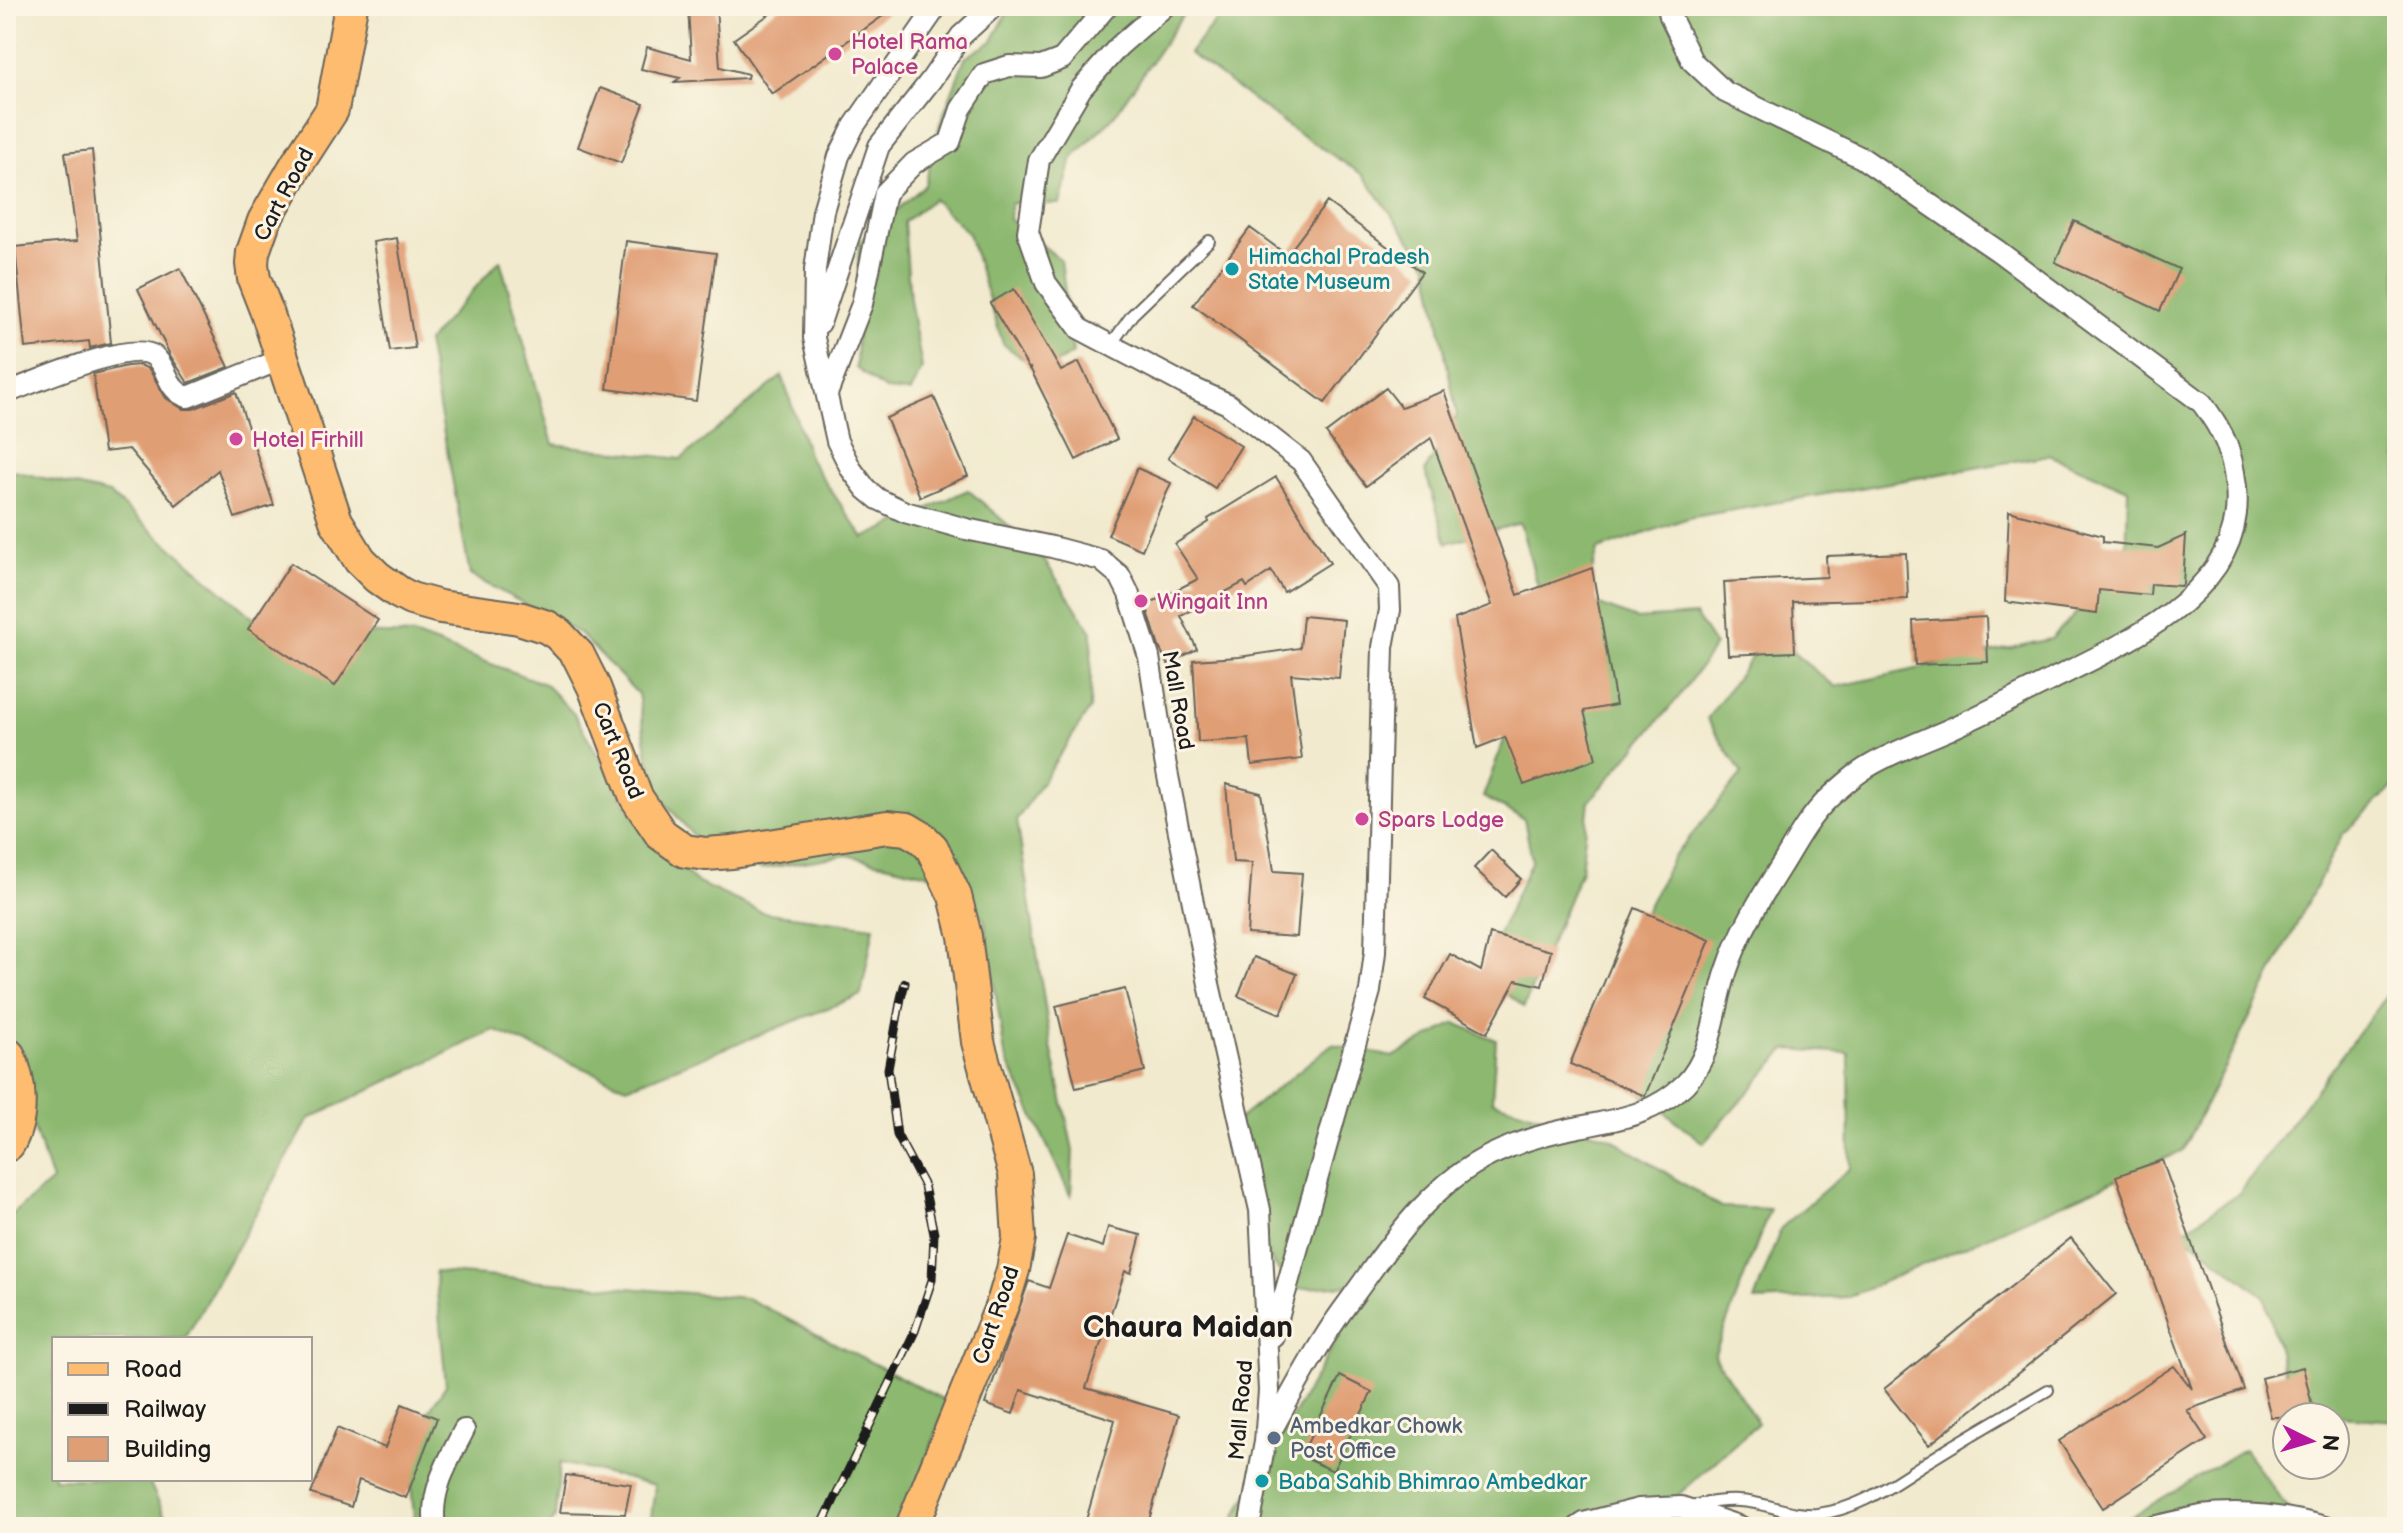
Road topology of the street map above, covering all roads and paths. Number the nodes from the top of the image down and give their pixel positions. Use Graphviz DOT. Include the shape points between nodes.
graph roads {
  1 [pos="351,6"];
  2 [pos="937,6"];
  3 [pos="994,6"];
  4 [pos="1107,6"];
  5 [pos="1165,6"];
  6 [pos="1668,6"];
  7 [pos="1209,241"];
  8 [pos="814,338"];
  9 [pos="1110,346"];
  10 [pos="282,359"];
  11 [pos="6,393"];
  12 [pos="827,394"];
  13 [pos="6,1057"];
  14 [pos="6,1142"];
  15 [pos="1268,1352"];
  16 [pos="2048,1390"];
  17 [pos="464,1430"];
  18 [pos="1265,1442"];
  19 [pos="1681,1507"];
  20 [pos="435,1527"];
  21 [pos="912,1527"];
  22 [pos="1249,1527"];
  23 [pos="1578,1527"];
  24 [pos="1741,1527"];
  25 [pos="2152,1527"];
  26 [pos="2325,1527"];
  1 -- 10 [label="main road, Cart Road" via="332,110 264,221 253,252 254,279"];
  2 -- 8 [label="street, Mall Road" via="839,156 823,211"];
  3 -- 8 [label="street" via="961,36 879,146"];
  4 -- 12 [label="street" via="1062,59 984,74 961,109 950,142 914,163 885,193 862,304"];
  5 -- 9 [label="street" via="1081,89 1039,160 1028,232 1046,283 1080,329"];
  6 -- 18 [label="street" via="1692,61 1725,92 1862,158 1998,251 2202,403 2222,430 2233,464 2234,530 2220,561 2188,600 2152,628 1871,765 1824,802 1739,936 1712,1030 1688,1081 1647,1110 1491,1155 1420,1207 1325,1336"];
  7 -- 9 [label="lane" via="1132,315"];
  8 -- 12 [label="street, Mall Road"];
  9 -- 15 [label="street" via="1228,404 1301,461 1390,593 1383,647 1370,991"];
  10 -- 11 [label="street" via="188,397 175,391 157,358 138,351 100,358"];
  10 -- 21 [label="main road, Cart Road" via="336,521 360,560 411,599 519,618 558,634 578,655 594,687 636,797 674,845 719,853 887,827 907,829 922,838 942,866 965,936 978,1042 1015,1174 1019,1238 1004,1300"];
  12 -- 15 [label="street, Mall Road" via="837,441 851,469 878,499 966,529 1101,560 1120,576 1129,594 1149,657 1206,970 1258,1197"];
  13 -- 14 [label="highway" via="15,1098"];
  15 -- 18 [label="street, Mall Road"];
  16 -- 19 [label="lane" via="1886,1489 1838,1511 1792,1513 1739,1500"];
  17 -- 20 [label="street" via="439,1480"];
  18 -- 22 [label="street, Mall Road"];
  19 -- 23 [label="street" via="1639,1509"];
  19 -- 24 [label="street"];
  25 -- 26 [label="street" via="2201,1516 2253,1515"];
}
